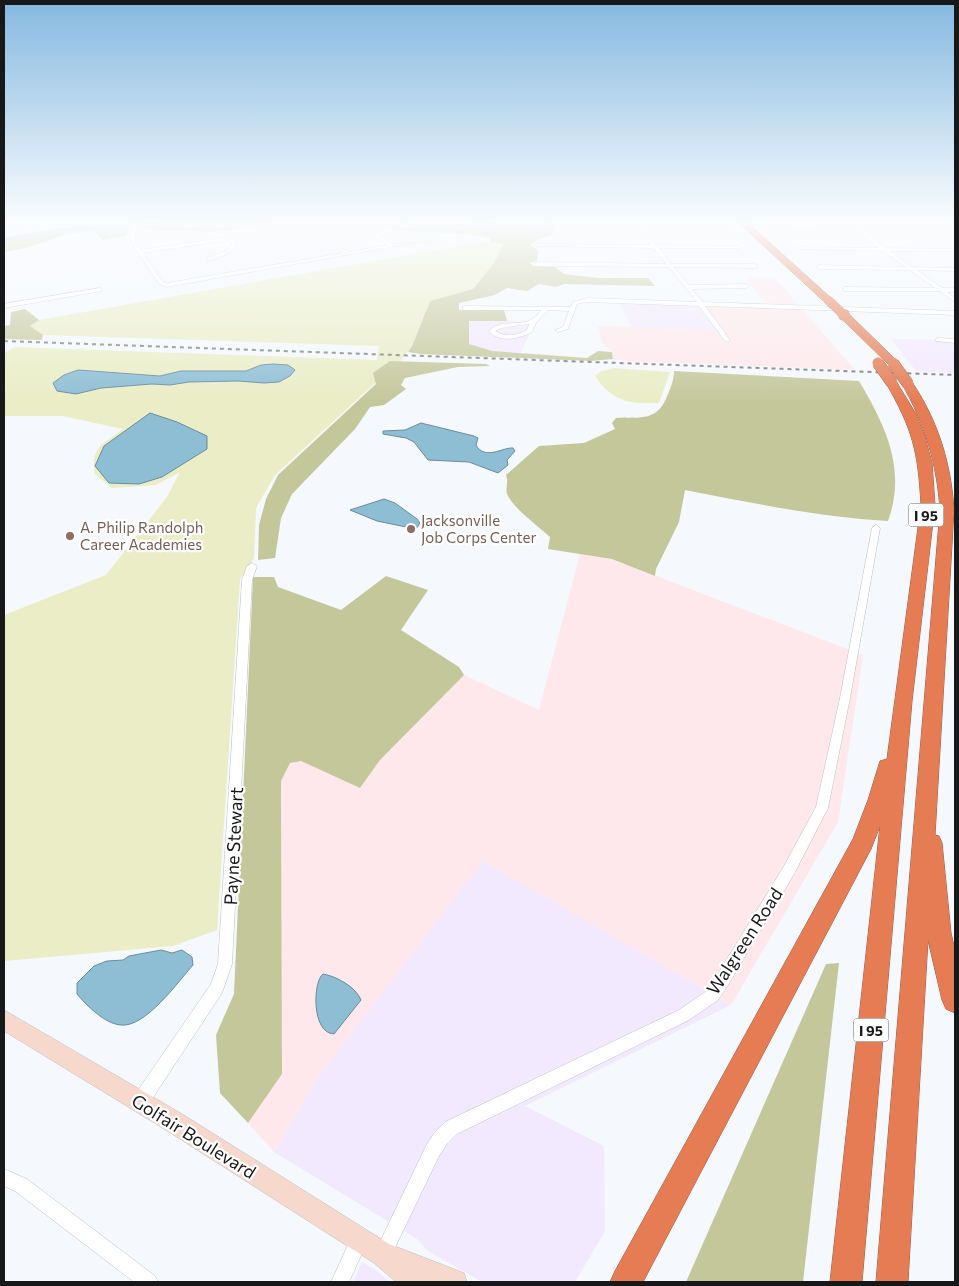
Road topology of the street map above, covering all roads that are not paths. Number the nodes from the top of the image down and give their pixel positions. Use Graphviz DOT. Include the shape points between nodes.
graph roads {
  1 [pos="159,282"];
  2 [pos="179,282"];
  3 [pos="684,282"];
  4 [pos="796,282"];
  5 [pos="808,282"];
  6 [pos="929,282"];
  7 [pos="746,286"];
  8 [pos="688,287"];
  9 [pos="845,289"];
  10 [pos="100,290"];
  11 [pos="940,290"];
  12 [pos="955,290"];
  13 [pos="955,300"];
  14 [pos="701,304"];
  15 [pos="4,306"];
  16 [pos="465,308"];
  17 [pos="546,308"];
  18 [pos="572,309"];
  19 [pos="955,312"];
  20 [pos="533,322"];
  21 [pos="558,330"];
  22 [pos="727,340"];
  23 [pos="938,340"];
  24 [pos="955,341"];
  25 [pos="876,528"];
  26 [pos="252,566"];
  27 [pos="903,700"];
  28 [pos="928,793"];
  29 [pos="955,1000"];
  30 [pos="4,1020"];
  31 [pos="140,1102"];
  32 [pos="4,1177"];
  33 [pos="360,1239"];
  34 [pos="384,1254"];
  35 [pos="448,1279"];
  36 [pos="149,1282"];
  37 [pos="340,1282"];
  38 [pos="415,1282"];
  39 [pos="626,1282"];
  40 [pos="846,1282"];
  41 [pos="892,1282"];
  1 -- 2 [label="street"];
  3 -- 8 [label="street"];
  4 -- 27 [label="highway, I 95, bridge" via="878,363 910,414 919,437 925,463 928,505"];
  5 -- 28 [label="highway, I 95, bridge" via="893,363 933,430 944,469 946,496"];
  6 -- 11 [label="street"];
  7 -- 8 [label="street"];
  8 -- 14 [label="street"];
  9 -- 11 [label="street"];
  10 -- 15 [label="street"];
  11 -- 12 [label="street"];
  11 -- 13 [label="street"];
  14 -- 18 [label="street" via="587,300 577,301"];
  14 -- 19 [label="street"];
  14 -- 22 [label="street"];
  16 -- 17 [label="street"];
  17 -- 18 [label="street"];
  17 -- 20 [label="street"];
  18 -- 21 [label="street" via="566,328"];
  20 -- 20 [label="street" via="530,331 521,336 508,338 492,332 501,326"];
  23 -- 24 [label="street"];
  25 -- 34 [label="street, Walgreen Road" via="822,808 790,870 723,980 712,995 684,1015 451,1128 433,1150"];
  26 -- 31 [label="street, Payne Stewart" via="247,580 225,964 217,988"];
  27 -- 39 [label="highway" via="879,800 863,842"];
  27 -- 40 [label="highway, I 95"];
  28 -- 29 [label="highway" via="936,908 946,969"];
  28 -- 41 [label="highway, I 95"];
  30 -- 31 [label="main road, Golfair Boulevard"];
  31 -- 33 [label="main road, Golfair Boulevard"];
  32 -- 36 [label="street" via="37,1196"];
  33 -- 34 [label="main road, Golfair Boulevard"];
  33 -- 37 [label="street"];
  34 -- 35 [label="main road, Golfair Boulevard"];
  34 -- 38 [label="main road, Golfair Boulevard"];
}
